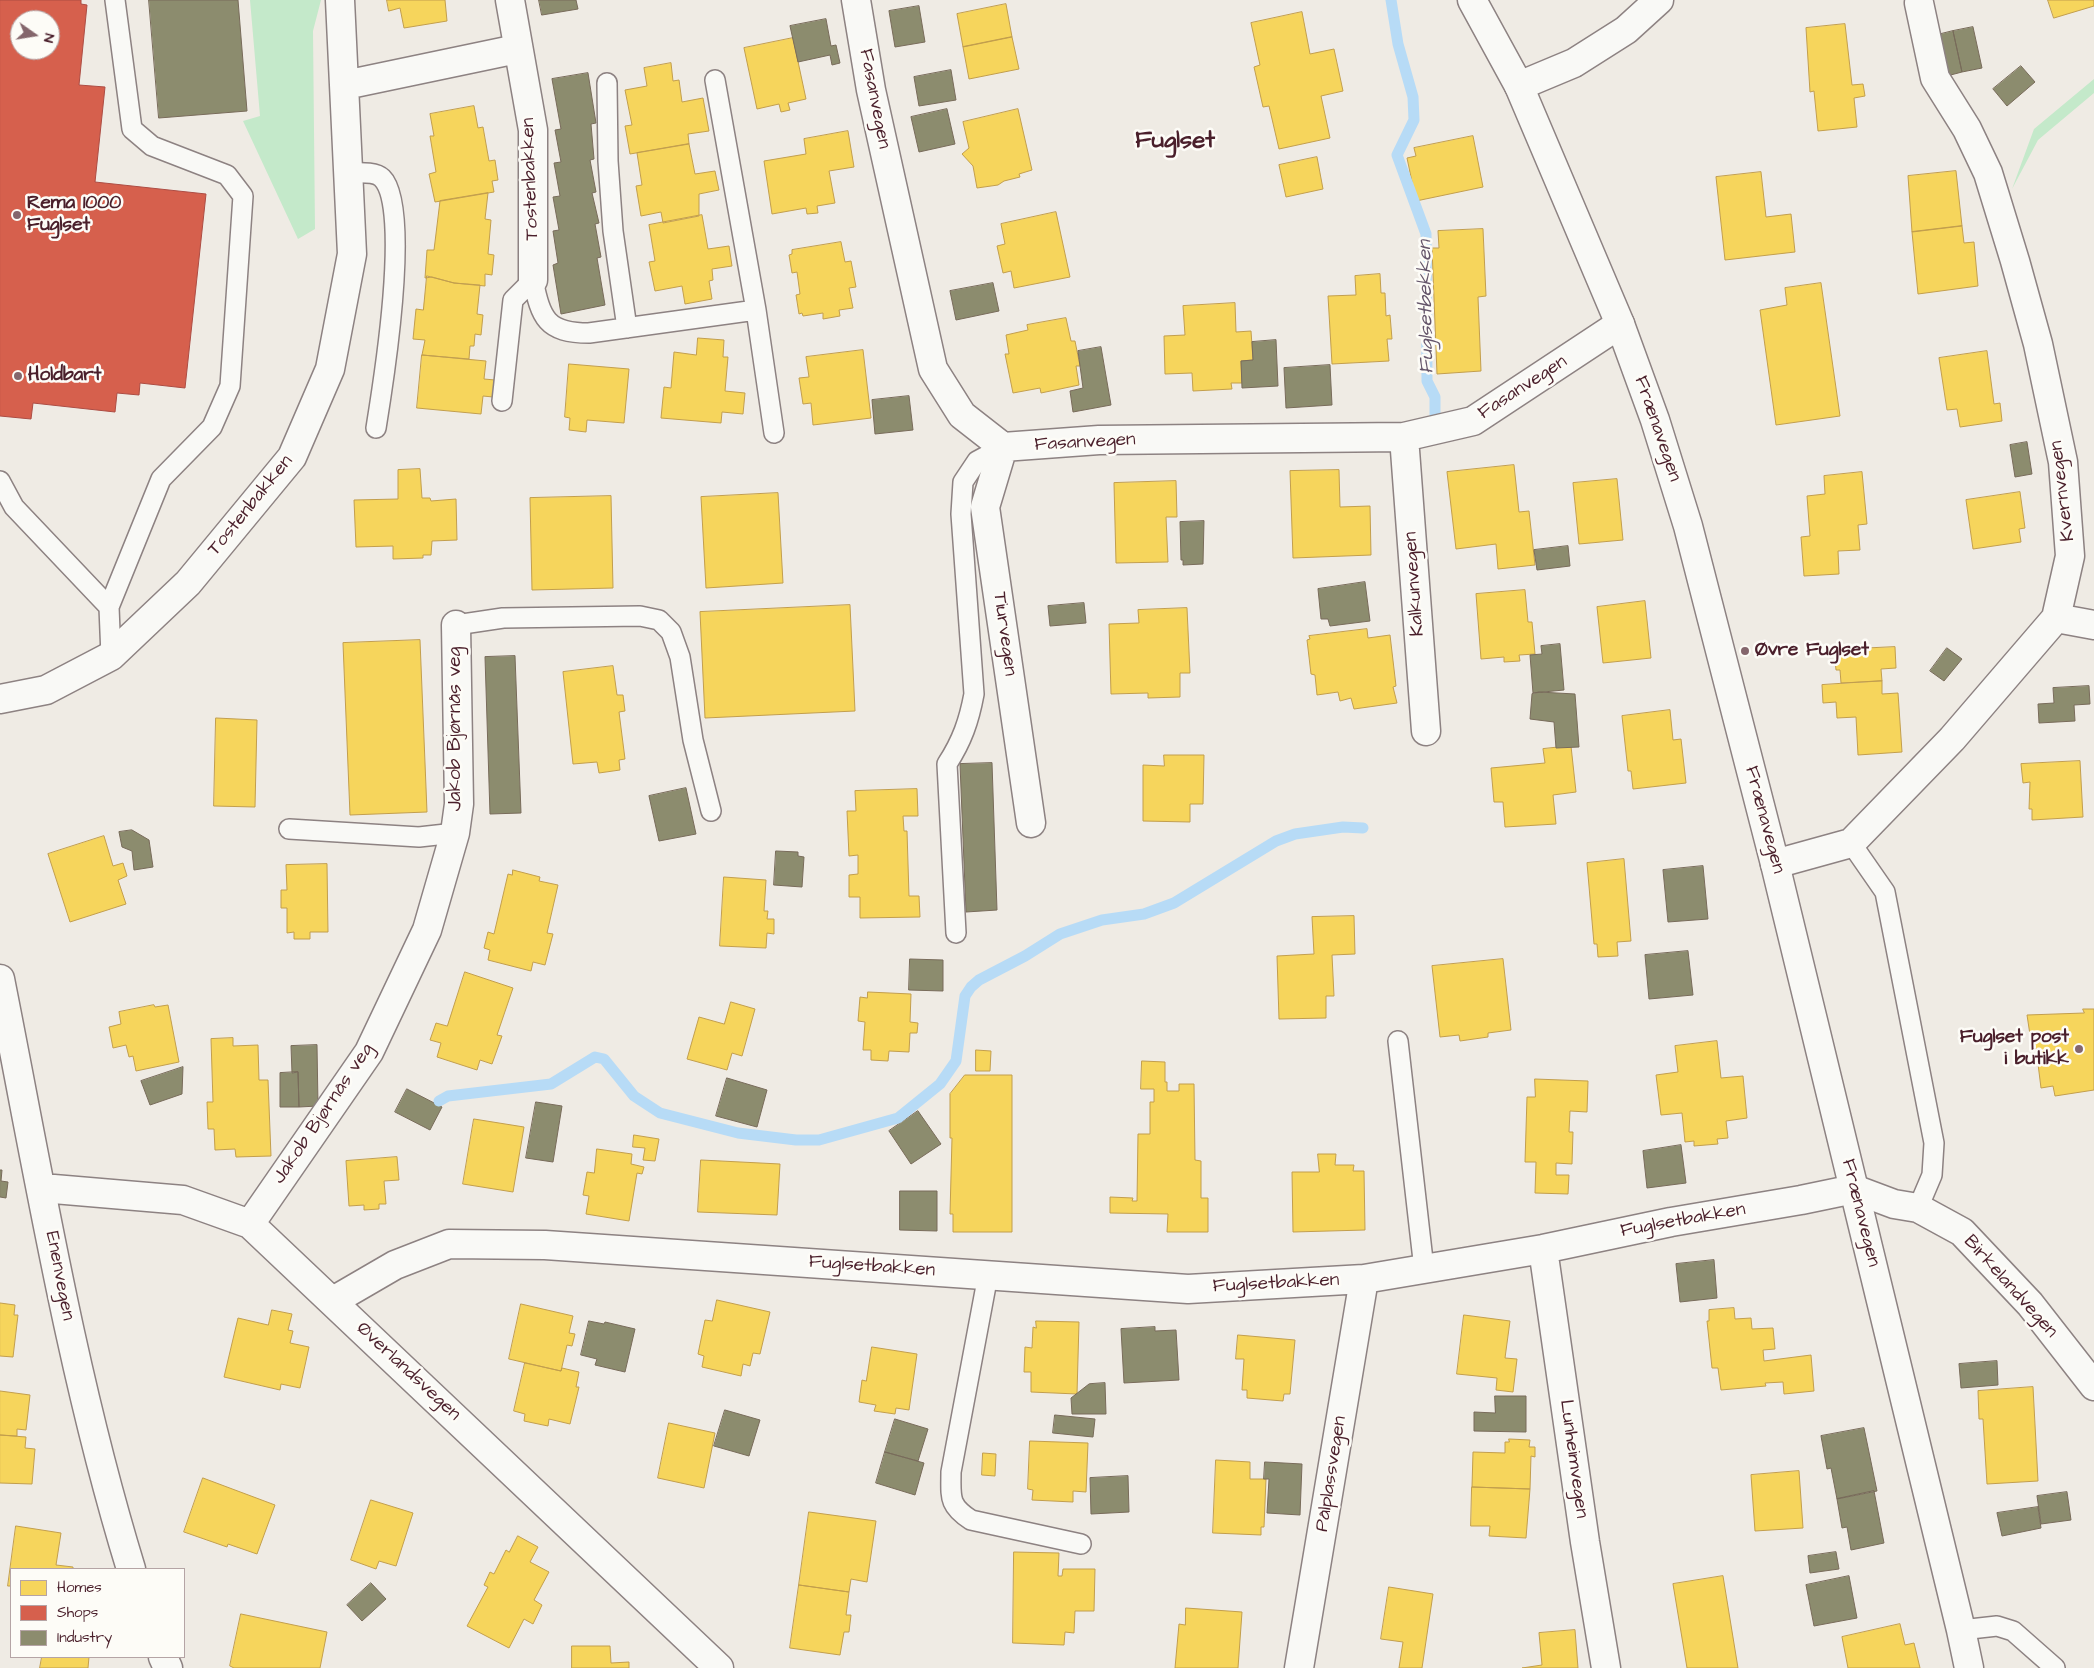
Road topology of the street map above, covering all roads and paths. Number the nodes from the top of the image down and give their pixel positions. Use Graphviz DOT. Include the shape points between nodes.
graph roads {
  1 [pos="115,0"];
  2 [pos="340,0"];
  3 [pos="510,0"];
  4 [pos="856,0"];
  5 [pos="1472,0"];
  6 [pos="1660,0"];
  7 [pos="1919,3"];
  8 [pos="517,49"];
  9 [pos="715,80"];
  10 [pos="607,83"];
  11 [pos="345,85"];
  12 [pos="1519,86"];
  13 [pos="348,173"];
  14 [pos="533,280"];
  15 [pos="756,310"];
  16 [pos="1620,324"];
  17 [pos="628,328"];
  18 [pos="502,401"];
  19 [pos="376,428"];
  20 [pos="774,433"];
  21 [pos="1404,437"];
  22 [pos="1003,447"];
  23 [pos="0,481"];
  24 [pos="109,607"];
  25 [pos="2056,618"];
  26 [pos="456,625"];
  27 [pos="2094,625"];
  28 [pos="111,656"];
  29 [pos="0,699"];
  30 [pos="1426,731"];
  31 [pos="711,811"];
  32 [pos="1031,823"];
  33 [pos="288,829"];
  34 [pos="455,834"];
  35 [pos="1851,843"];
  36 [pos="1775,864"];
  37 [pos="956,933"];
  38 [pos="0,979"];
  39 [pos="1398,1041"];
  40 [pos="42,1188"];
  41 [pos="1854,1189"];
  42 [pos="1918,1208"];
  43 [pos="250,1224"];
  44 [pos="1543,1249"];
  45 [pos="1424,1269"];
  46 [pos="988,1275"];
  47 [pos="1364,1279"];
  48 [pos="333,1301"];
  49 [pos="2094,1386"];
  50 [pos="1081,1544"];
  51 [pos="131,1568"];
  52 [pos="1961,1630"];
  53 [pos="719,1668"];
  54 [pos="1300,1668"];
  55 [pos="1606,1668"];
  56 [pos="1969,1668"];
  57 [pos="2055,1668"];
  1 -- 24 [label="lane" via="132,128 152,146 227,175 243,196 230,386 212,427 161,479"];
  2 -- 11 [label="street, Tostenbakken"];
  3 -- 8 [label="street, Tostenbakken"];
  4 -- 22 [label="street, Fasanvegen" via="871,90 933,369 962,415"];
  5 -- 12 [label="street, Frænavegen"];
  6 -- 12 [label="street" via="1626,30 1574,63"];
  7 -- 25 [label="street, Kvernvegen" via="1935,78 1967,129 1988,173 2038,344 2063,462 2070,556"];
  8 -- 11 [label="street"];
  8 -- 14 [label="street, Tostenbakken" via="533,130"];
  9 -- 15 [label="lane"];
  10 -- 17 [label="lane" via="613,231"];
  11 -- 13 [label="street, Tostenbakken"];
  12 -- 16 [label="street, Frænavegen"];
  13 -- 19 [label="lane" via="373,174 382,178 393,212 395,269"];
  13 -- 28 [label="street, Tostenbakken" via="352,254 330,369 292,457 188,583"];
  14 -- 17 [label="lane" via="540,311 550,324 570,333"];
  14 -- 18 [label="lane" via="513,300"];
  15 -- 17 [label="lane"];
  15 -- 20 [label="lane"];
  16 -- 21 [label="street, Fasanvegen" via="1473,421"];
  16 -- 36 [label="street, Frænavegen" via="1655,420 1688,526"];
  21 -- 22 [label="street, Fasanvegen" via="1099,440"];
  21 -- 30 [label="street, Kalkunvegen"];
  22 -- 32 [label="street, Tiurvegen" via="985,507"];
  22 -- 37 [label="lane" via="977,461 963,482 961,514 974,694 966,728 947,764"];
  23 -- 24 [label="lane" via="14,507"];
  24 -- 28 [label="lane"];
  25 -- 27 [label="street"];
  25 -- 35 [label="street, Kvernvegen" via="1952,739"];
  26 -- 31 [label="lane" via="503,618 640,616 658,620 671,632 680,656 693,740"];
  26 -- 34 [label="street, Jakob Bjørnås veg" via="459,804"];
  28 -- 29 [label="street, Tostenbakken" via="46,690"];
  33 -- 34 [label="lane, Jakob Bjørnås veg" via="419,837"];
  34 -- 43 [label="street, Jakob Bjørnås veg" via="426,930 369,1052"];
  35 -- 36 [label="street"];
  35 -- 42 [label="lane" via="1885,892 1934,1143 1932,1175"];
  36 -- 41 [label="street, Frænavegen"];
  38 -- 40 [label="street, Enenvegen"];
  39 -- 45 [label="lane"];
  40 -- 43 [label="street, Øverlandsvegen" via="183,1200"];
  40 -- 51 [label="street, Enenvegen" via="75,1355 112,1510"];
  41 -- 42 [label="street, Birkelandvegen" via="1894,1204"];
  41 -- 44 [label="street, Fuglsetbakken"];
  41 -- 52 [label="street, Frænavegen"];
  42 -- 49 [label="street, Birkelandvegen" via="1962,1232 2030,1304"];
  43 -- 48 [label="street, Øverlandsvegen"];
  44 -- 45 [label="street, Fuglsetbakken"];
  44 -- 55 [label="street, Lunheimvegen" via="1584,1542"];
  45 -- 47 [label="street, Fuglsetbakken"];
  46 -- 47 [label="street, Fuglsetbakken" via="1188,1290"];
  46 -- 48 [label="street, Fuglsetbakken" via="544,1246 449,1244 395,1265"];
  46 -- 50 [label="lane" via="951,1472 951,1500 958,1512 971,1520"];
  47 -- 54 [label="street, Pålplassvegen"];
  48 -- 53 [label="street, Øverlandsvegen"];
  52 -- 56 [label="street, Frænavegen"];
  52 -- 57 [label="lane" via="1997,1626 2013,1631"];
}
